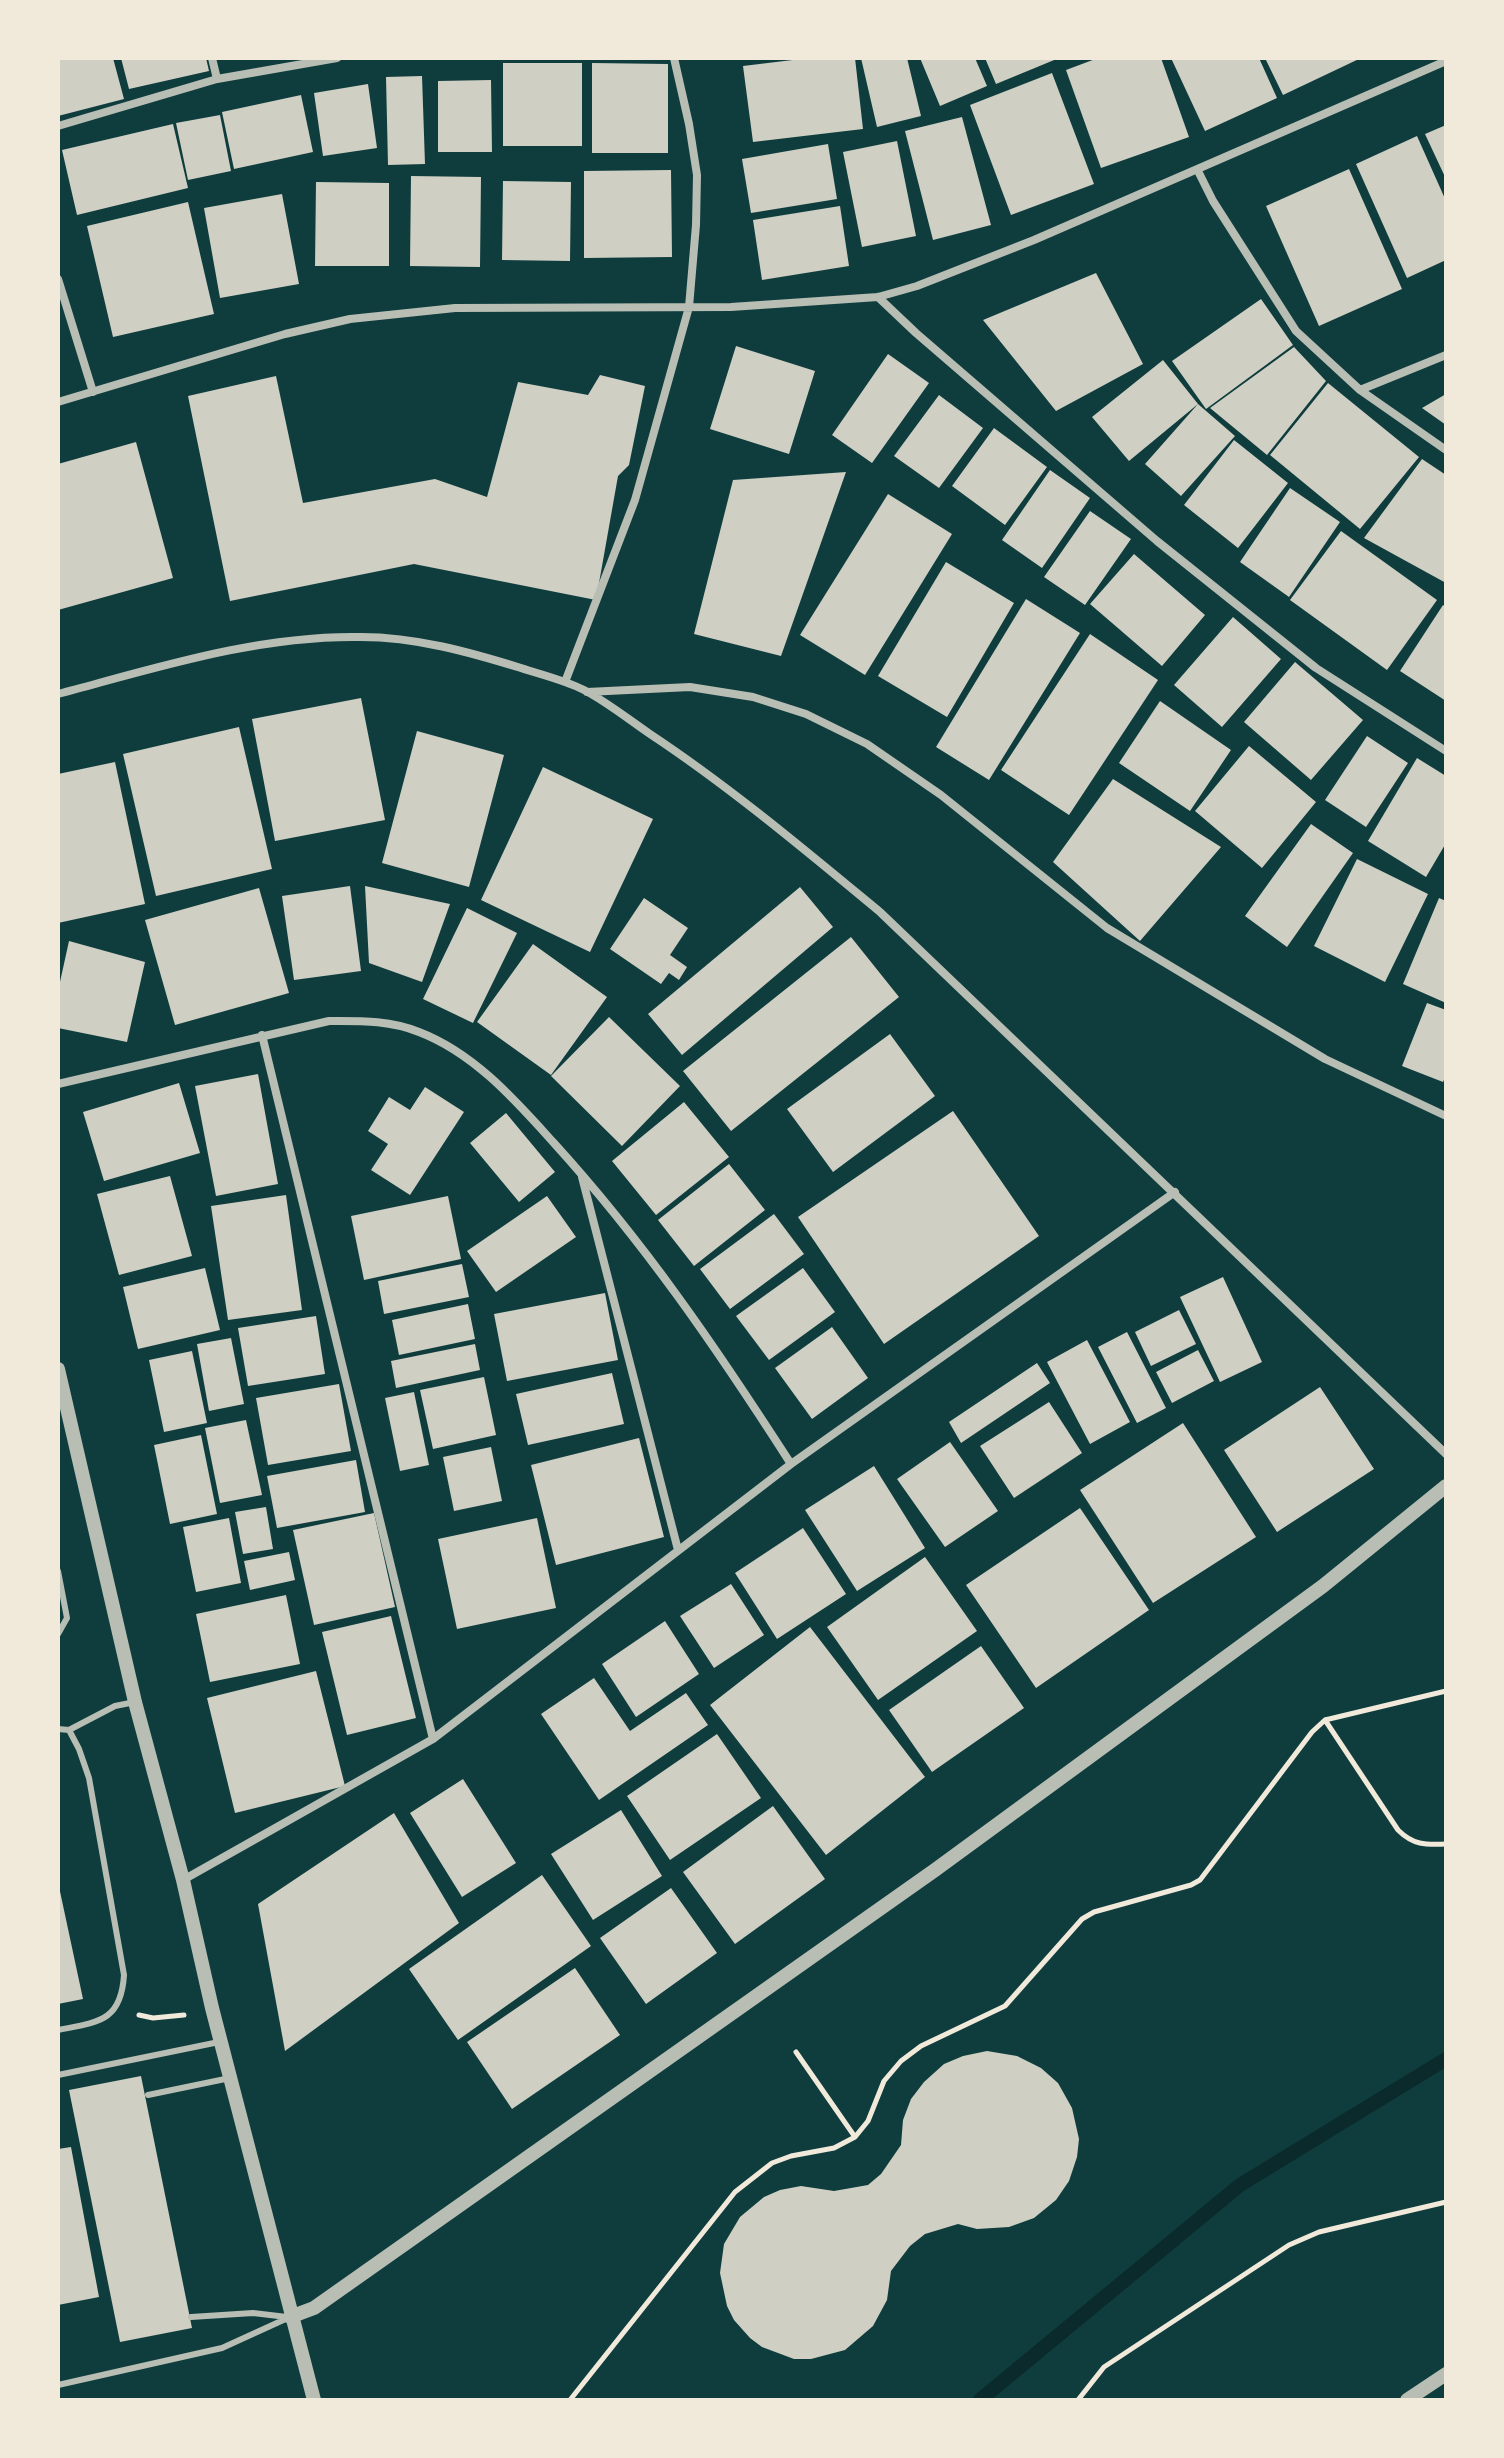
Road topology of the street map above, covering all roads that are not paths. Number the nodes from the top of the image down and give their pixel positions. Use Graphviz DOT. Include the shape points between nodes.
graph roads {
  1 [pos="212,58"];
  2 [pos="337,58"];
  3 [pos="674,58"];
  4 [pos="1446,61"];
  5 [pos="217,79"];
  6 [pos="58,126"];
  7 [pos="1198,171"];
  8 [pos="58,279"];
  9 [pos="878,297"];
  10 [pos="689,307"];
  11 [pos="1446,355"];
  12 [pos="1360,390"];
  13 [pos="93,392"];
  14 [pos="58,402"];
  15 [pos="1446,450"];
  16 [pos="565,682"];
  17 [pos="587,692"];
  18 [pos="58,694"];
  19 [pos="1446,751"];
  20 [pos="262,1035"];
  21 [pos="58,1084"];
  22 [pos="1446,1116"];
  23 [pos="581,1173"];
  24 [pos="1175,1192"];
  25 [pos="58,1372"];
  26 [pos="1446,1454"];
  27 [pos="791,1464"];
  28 [pos="1446,1486"];
  29 [pos="678,1550"];
  30 [pos="58,1571"];
  31 [pos="58,1634"];
  32 [pos="135,1702"];
  33 [pos="58,1729"];
  34 [pos="69,1730"];
  35 [pos="433,1739"];
  36 [pos="183,1880"];
  37 [pos="58,2030"];
  38 [pos="221,2041"];
  39 [pos="58,2075"];
  40 [pos="230,2078"];
  41 [pos="148,2095"];
  42 [pos="191,2317"];
  43 [pos="290,2317"];
  44 [pos="1446,2374"];
  45 [pos="58,2385"];
  46 [pos="314,2400"];
  47 [pos="1407,2400"];
  1 -- 5 [label="street"];
  2 -- 5 [label="street"];
  3 -- 10 [label="street" via="697,175"];
  4 -- 7 [label="street"];
  5 -- 6 [label="street"];
  7 -- 9 [label="street" via="932,281"];
  7 -- 12 [label="street" via="1296,331"];
  8 -- 13 [label="street"];
  9 -- 10 [label="street"];
  9 -- 19 [label="street" via="1157,541 1316,668"];
  10 -- 13 [label="street" via="455,308 350,319"];
  10 -- 16 [label="street" via="635,500"];
  11 -- 12 [label="street"];
  12 -- 15 [label="street"];
  13 -- 14 [label="street"];
  16 -- 17 [label="street"];
  16 -- 18 [label="street" via="472,653 360,636 239,649"];
  17 -- 22 [label="street" via="690,687 753,697 867,744 941,795 1107,928 1325,1059"];
  17 -- 24 [label="street" via="694,763 880,912"];
  20 -- 21 [label="street"];
  20 -- 23 [label="street" via="329,1021 375,1020 419,1032 473,1062"];
  20 -- 35 [label="street"];
  23 -- 27 [label="street" via="713,1343"];
  23 -- 29 [label="street"];
  24 -- 26 [label="street"];
  24 -- 27 [label="street"];
  25 -- 32 [label="street"];
  27 -- 29 [label="street"];
  28 -- 43 [label="street" via="1323,1586 935,1870 314,2308"];
  29 -- 35 [label="street"];
  30 -- 31 [label="lane" via="67,1618"];
  32 -- 34 [label="lane" via="115,1706"];
  32 -- 36 [label="street"];
  33 -- 34 [label="lane"];
  34 -- 37 [label="lane" via="89,1778 124,1975 116,2009 98,2022"];
  35 -- 36 [label="street"];
  36 -- 38 [label="street"];
  38 -- 39 [label="lane"];
  38 -- 40 [label="street"];
  40 -- 41 [label="lane"];
  40 -- 43 [label="street"];
  42 -- 43 [label="lane"];
  43 -- 45 [label="lane" via="222,2348"];
  43 -- 46 [label="street"];
  44 -- 47 [label="street"];
}
